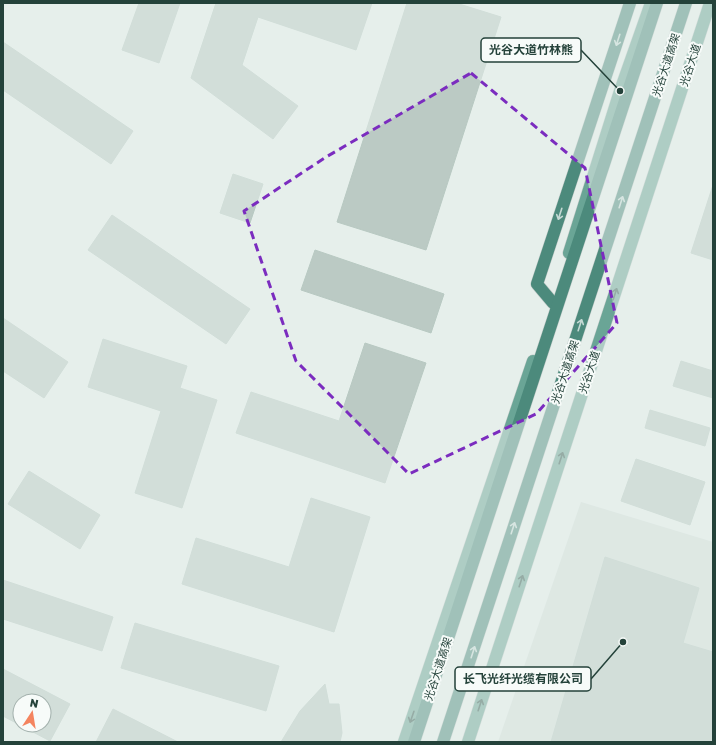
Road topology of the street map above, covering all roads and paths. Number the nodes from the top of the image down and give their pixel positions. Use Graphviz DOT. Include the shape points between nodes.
graph roads {
  1 [pos="630,3"];
  2 [pos="650,3"];
  3 [pos="657,3"];
  4 [pos="686,3"];
  5 [pos="710,3"];
  6 [pos="553,303"];
  7 [pos="404,742"];
  8 [pos="414,742"];
  9 [pos="443,742"];
  10 [pos="468,742"];
  1 -- 6 [label="highway, one-way" via="537,284"];
  2 -- 6 [label="main road"];
  3 -- 8 [label="highway, 光谷大道高架"];
  9 -- 4 [label="highway, 光谷大道高架, one-way"];
  10 -- 5 [label="main road, 光谷大道, one-way"];
  6 -- 7 [label="main road, one-way"];
}
